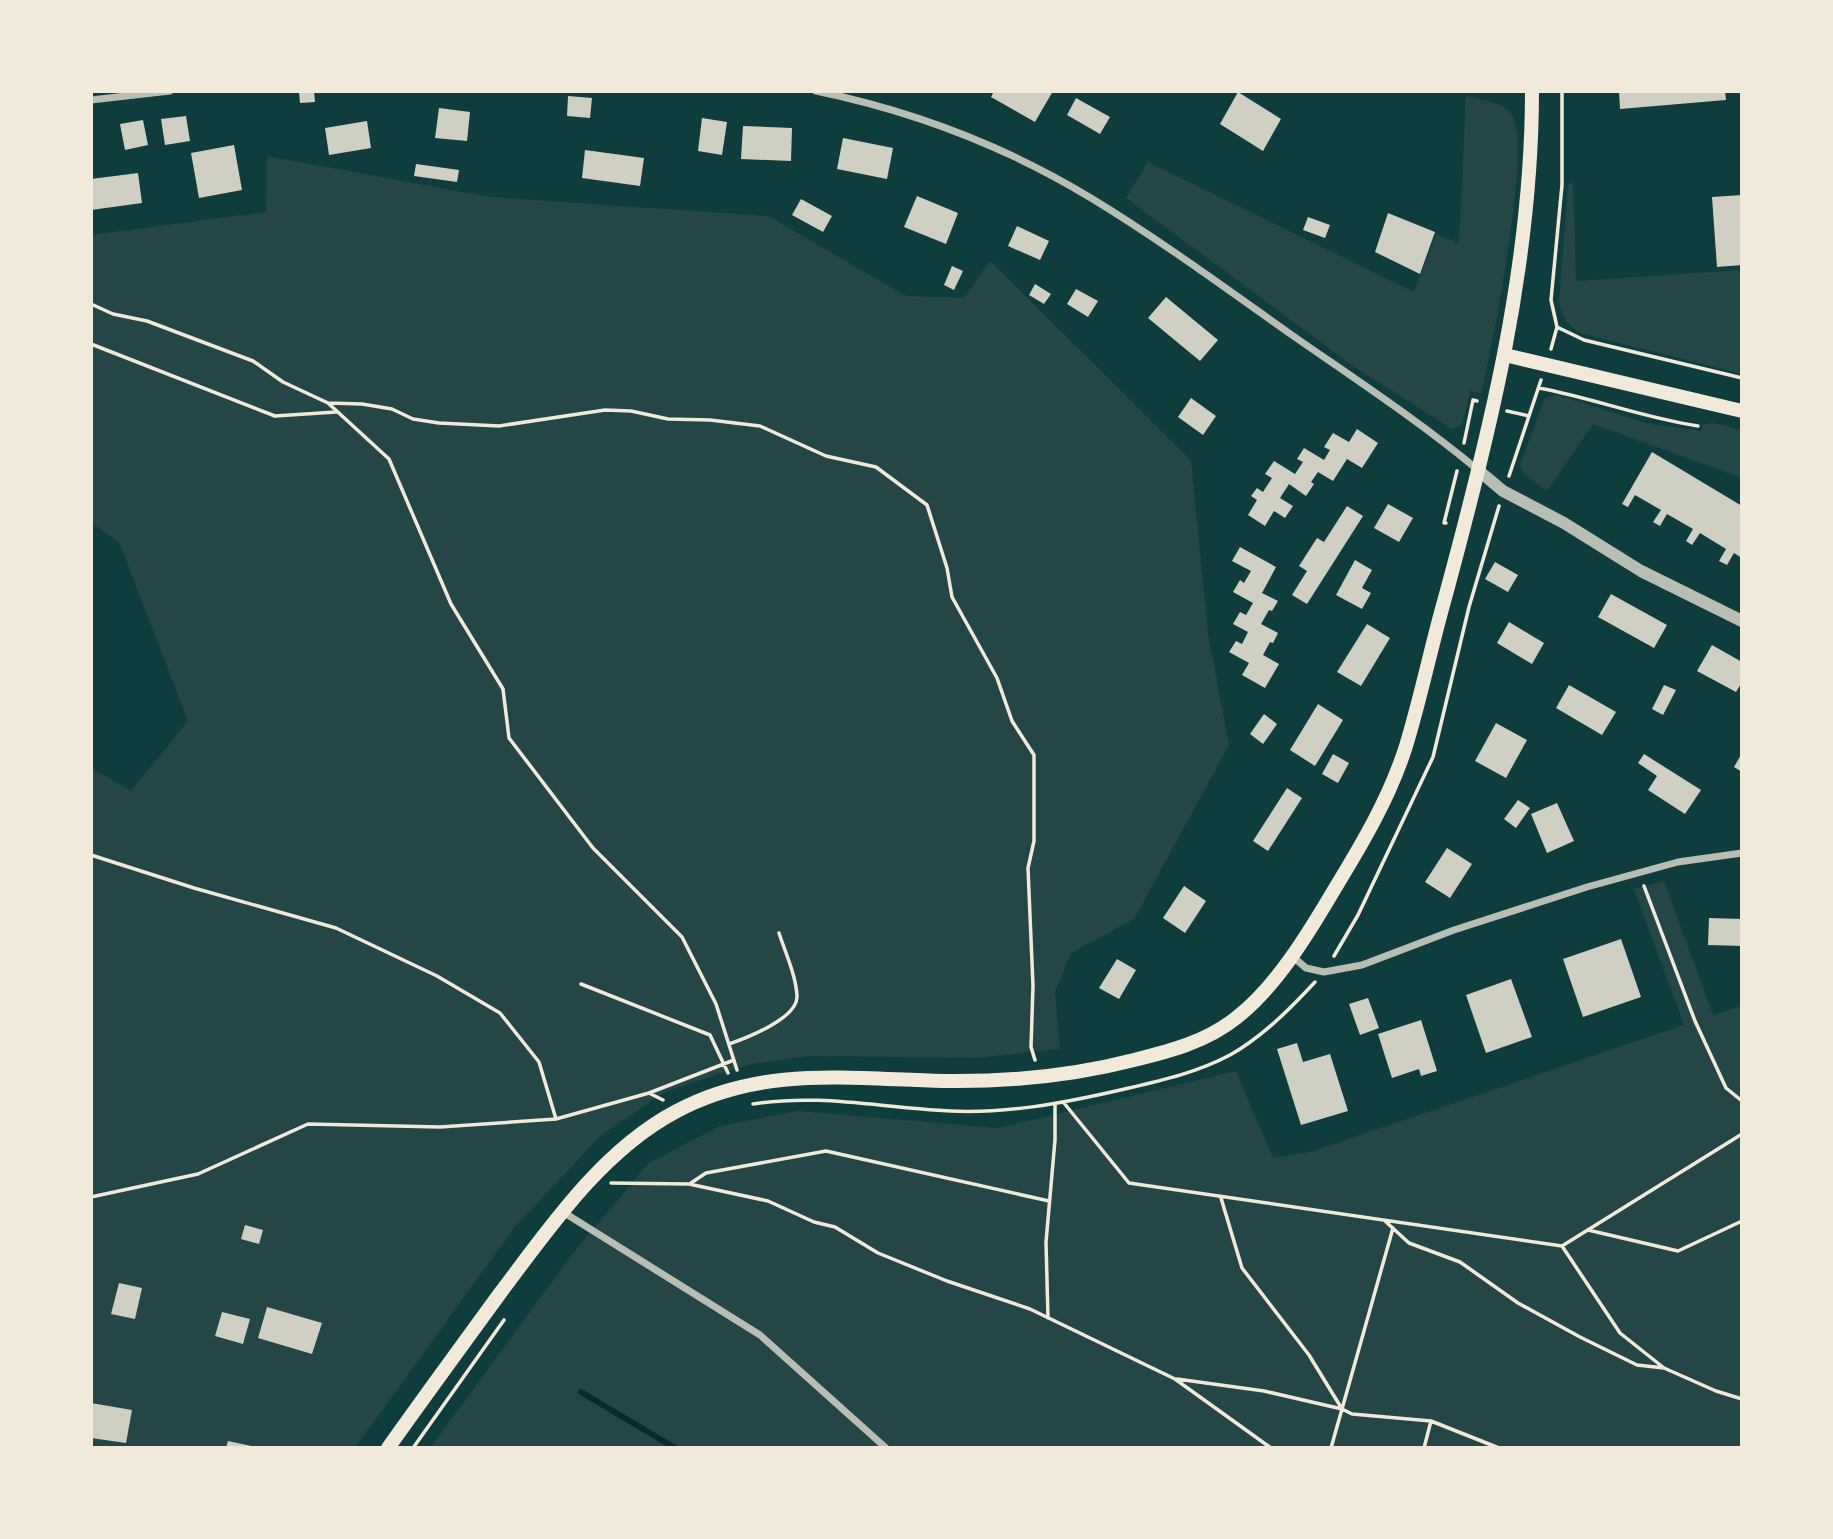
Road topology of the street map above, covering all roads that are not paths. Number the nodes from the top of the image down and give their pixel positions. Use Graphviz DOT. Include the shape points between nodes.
graph roads {
  1 [pos="170,91"];
  2 [pos="816,91"];
  3 [pos="1532,91"];
  4 [pos="91,100"];
  5 [pos="1505,355"];
  6 [pos="1742,411"];
  7 [pos="1478,470"];
  8 [pos="1742,621"];
  9 [pos="1742,853"];
  10 [pos="1291,956"];
  11 [pos="563,1213"];
  12 [pos="388,1448"];
  13 [pos="886,1448"];
  1 -- 4 [label="street"];
  2 -- 7 [label="street" via="919,118 974,139 1089,197 1161,242"];
  3 -- 5 [label="main road" via="1526,227"];
  5 -- 6 [label="main road"];
  5 -- 7 [label="main road"];
  7 -- 8 [label="street" via="1503,492 1641,571"];
  7 -- 10 [label="main road" via="1406,748 1367,836"];
  9 -- 10 [label="street" via="1678,862 1587,887 1363,965 1324,972 1306,968"];
  10 -- 11 [label="main road" via="1256,1000 1213,1034 1127,1062 994,1080 826,1075 737,1087 658,1121 629,1143"];
  11 -- 12 [label="main road"];
  11 -- 13 [label="street" via="760,1335"];
}
